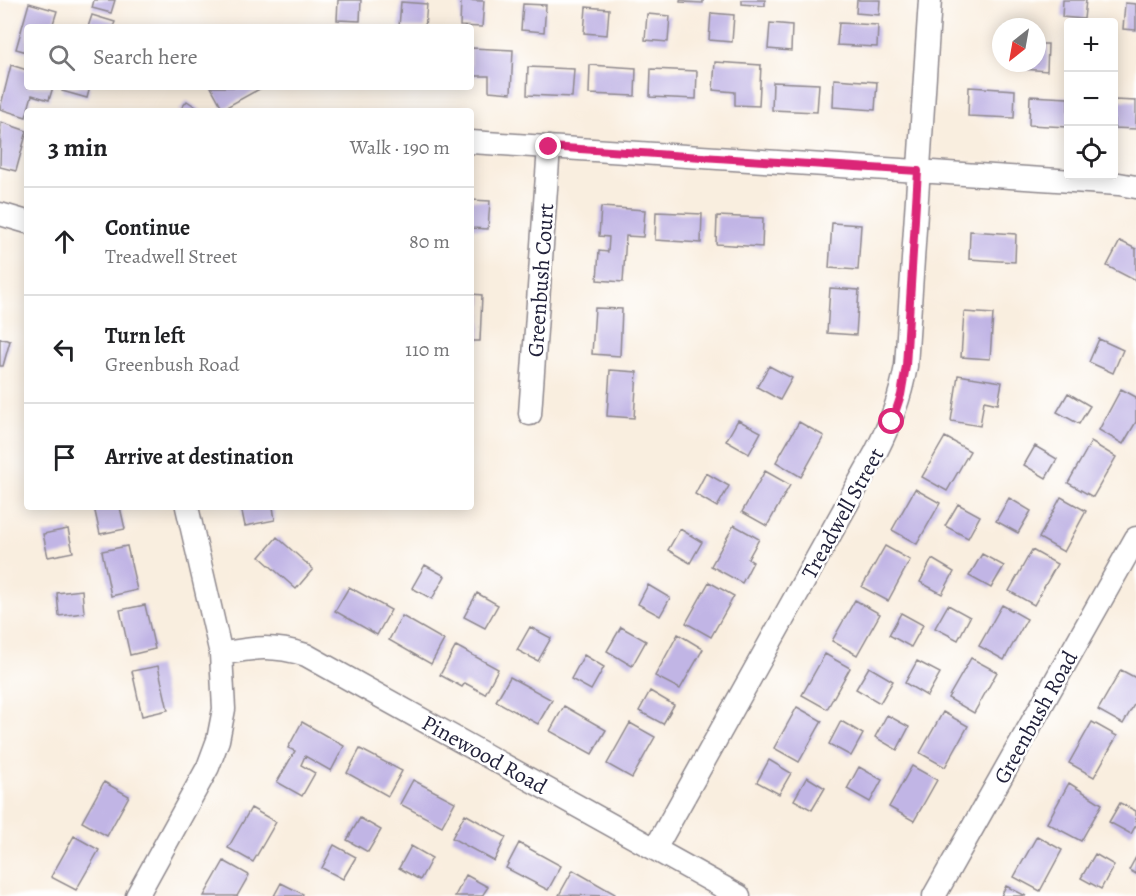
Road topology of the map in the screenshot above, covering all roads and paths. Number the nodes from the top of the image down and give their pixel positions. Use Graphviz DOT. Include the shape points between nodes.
graph roads {
  1 [pos="930,0"];
  2 [pos="474,142"];
  3 [pos="549,147"];
  4 [pos="918,171"];
  5 [pos="1136,187"];
  6 [pos="0,214"];
  7 [pos="24,221"];
  8 [pos="530,414"];
  9 [pos="188,510"];
  10 [pos="1136,538"];
  11 [pos="221,654"];
  12 [pos="655,849"];
  13 [pos="137,896"];
  14 [pos="739,896"];
  15 [pos="934,896"];
  1 -- 4 [label="street, Treadwell Street"];
  2 -- 3 [label="street"];
  3 -- 4 [label="street"];
  3 -- 8 [label="street, Greenbush Court"];
  4 -- 5 [label="street"];
  4 -- 12 [label="street, Treadwell Street" via="906,366 892,422"];
  6 -- 7 [label="street"];
  9 -- 11 [label="street"];
  10 -- 15 [label="street, Greenbush Road"];
  11 -- 12 [label="street, Pinewood Road" via="274,647 306,655"];
  11 -- 13 [label="street" via="224,709 215,749"];
  12 -- 14 [label="street, Pinewood Road"];
}
